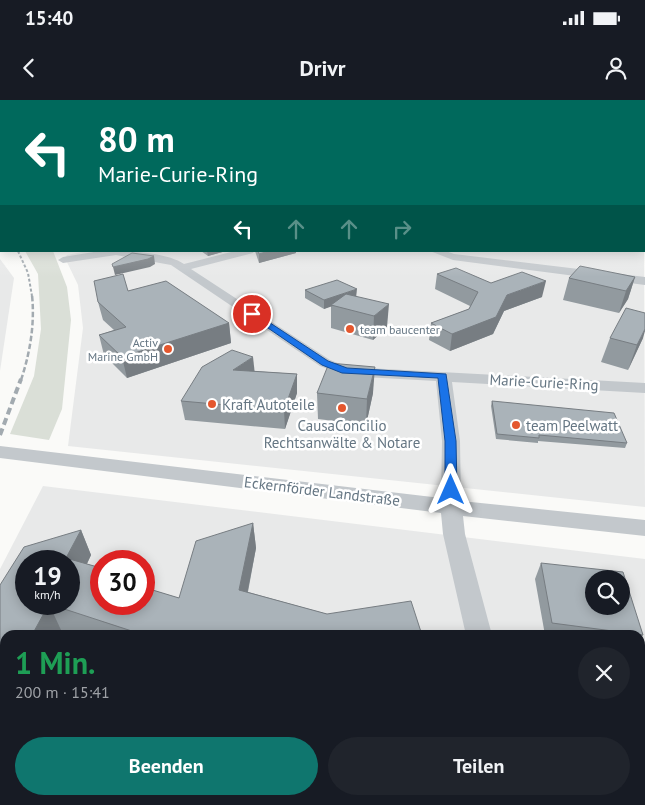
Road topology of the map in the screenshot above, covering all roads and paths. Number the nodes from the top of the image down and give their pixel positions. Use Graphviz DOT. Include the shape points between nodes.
graph roads {
  1 [pos="245,252"];
  2 [pos="438,252"];
  3 [pos="62,258"];
  4 [pos="184,267"];
  5 [pos="645,281"];
  6 [pos="443,376"];
  7 [pos="645,388"];
  8 [pos="0,452"];
  9 [pos="451,506"];
  10 [pos="645,528"];
  11 [pos="478,630"];
  1 -- 4 [label="street"];
  2 -- 5 [label="street" via="454,257"];
  3 -- 4 [label="street, Marie-Curie-Ring" via="116,252 168,260"];
  4 -- 6 [label="street, Marie-Curie-Ring" via="325,363 346,371"];
  6 -- 7 [label="street, Marie-Curie-Ring"];
  6 -- 9 [label="street" via="450,441"];
  8 -- 9 [label="street, Eckernförder Landstraße"];
  9 -- 10 [label="street, Eckernförder Landstraße"];
  9 -- 11 [label="street" via="454,534"];
}
